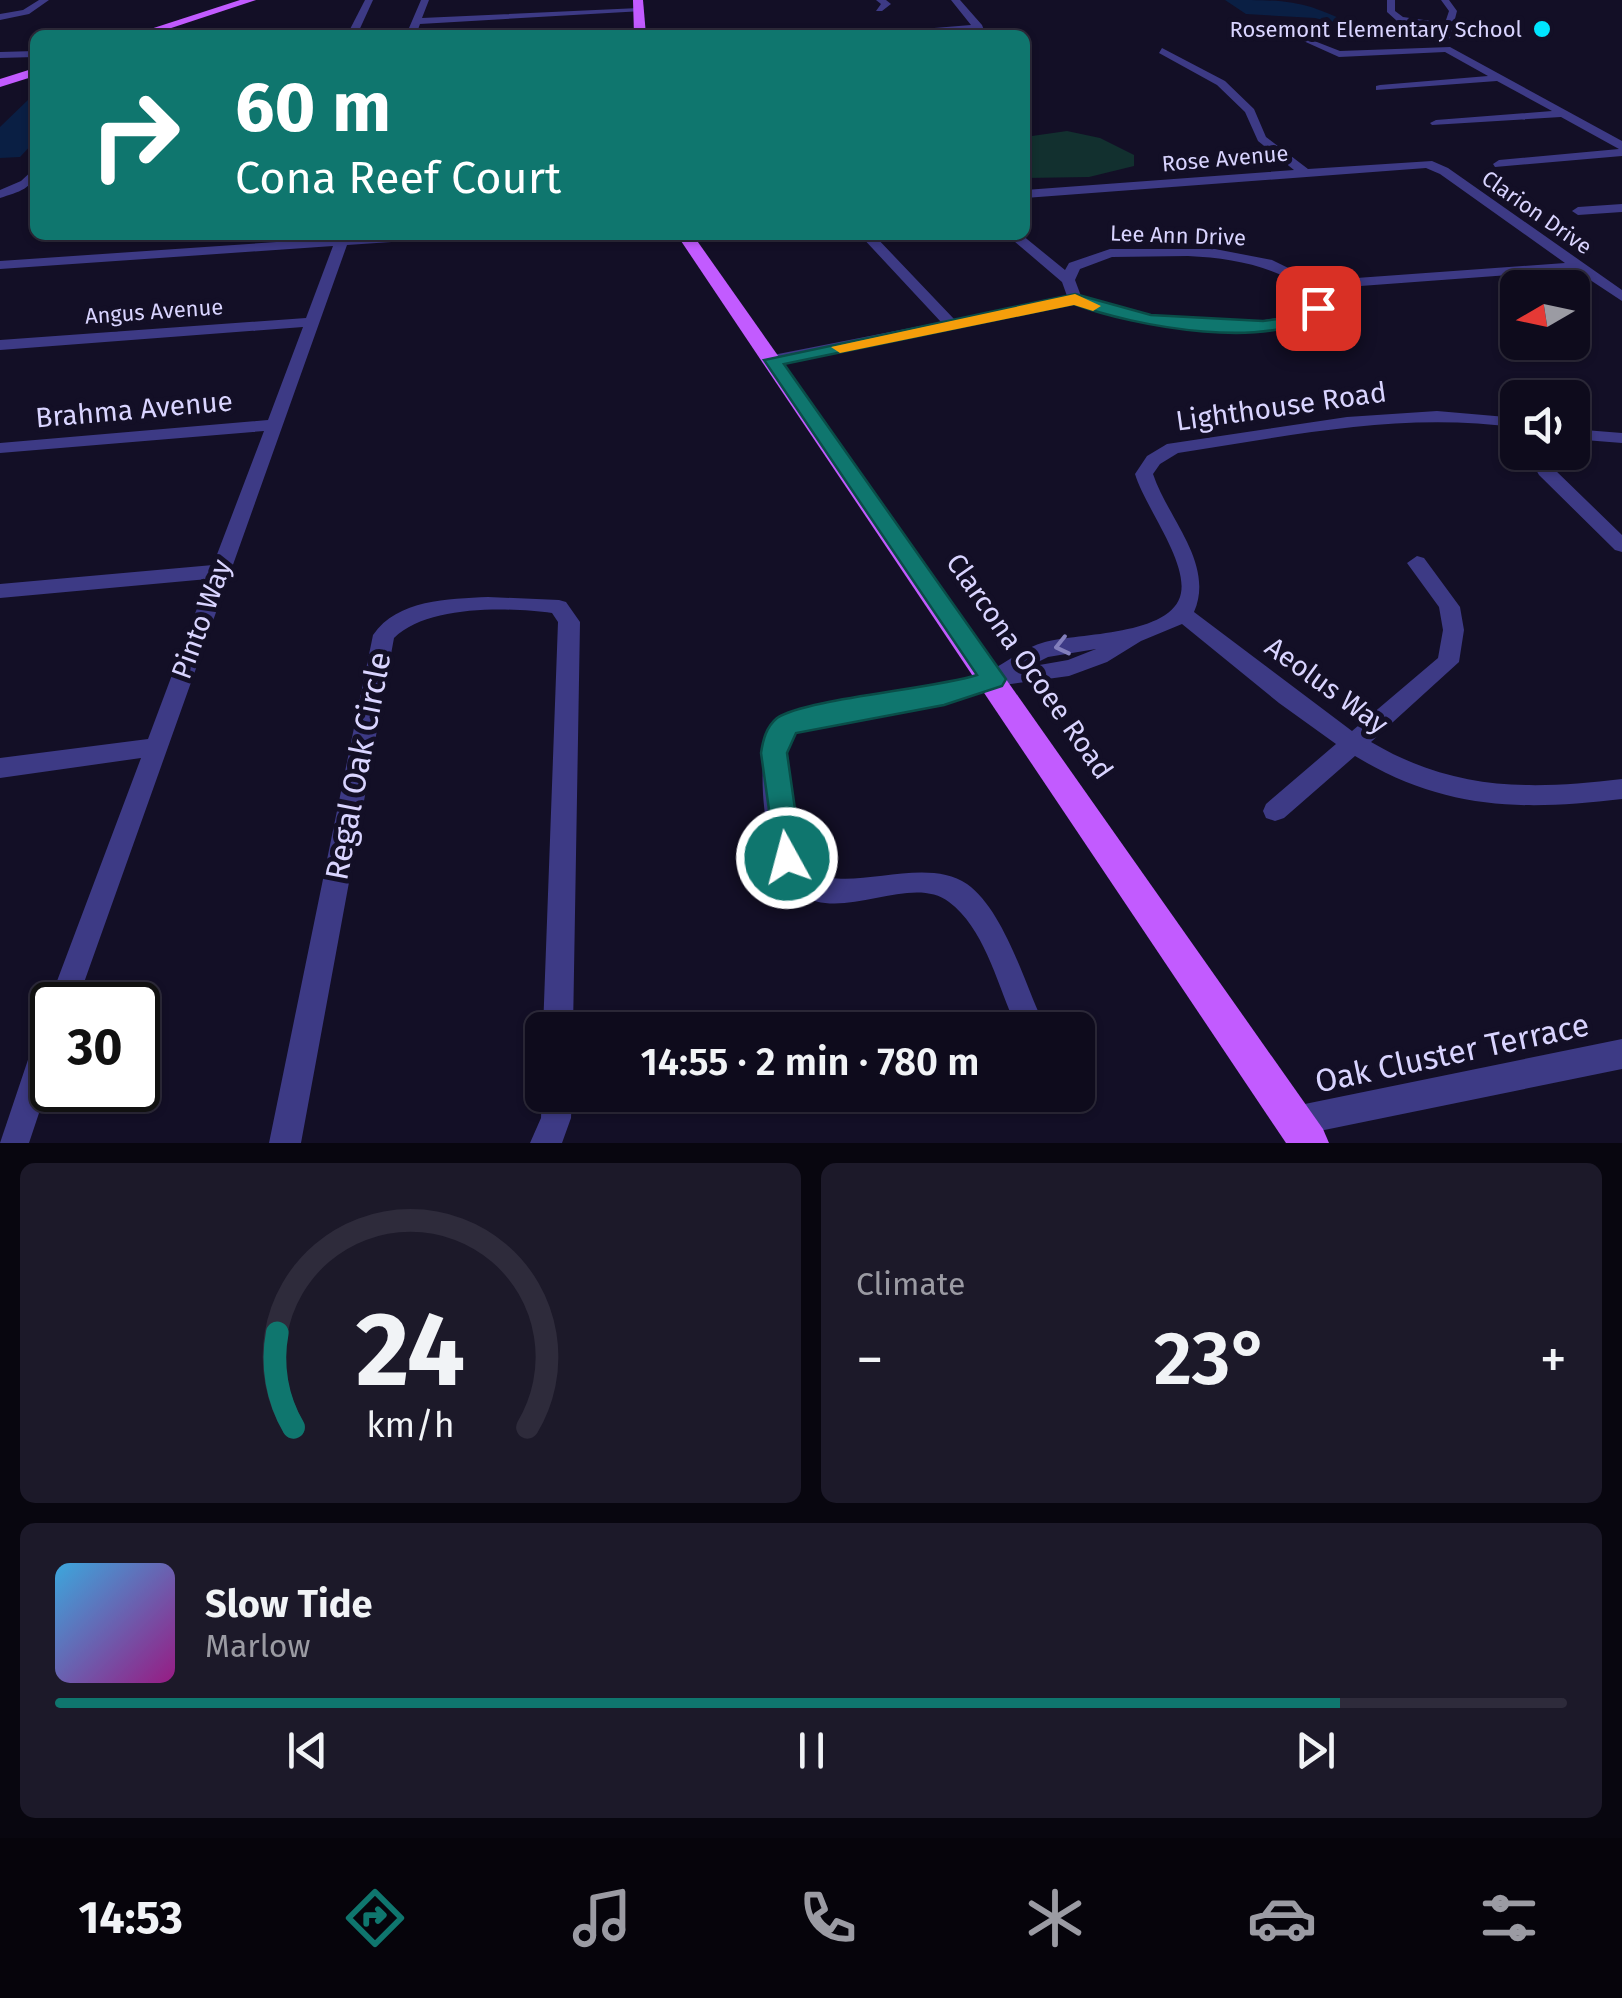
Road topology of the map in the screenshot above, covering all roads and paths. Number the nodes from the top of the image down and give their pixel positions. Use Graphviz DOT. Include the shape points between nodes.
graph roads {
  1 [pos="45,0"];
  2 [pos="251,0"];
  3 [pos="265,0"];
  4 [pos="369,0"];
  5 [pos="425,0"];
  6 [pos="955,0"];
  7 [pos="1392,0"];
  8 [pos="1445,0"];
  9 [pos="639,6"];
  10 [pos="1,17"];
  11 [pos="417,22"];
  12 [pos="1449,26"];
  13 [pos="154,30"];
  14 [pos="169,30"];
  15 [pos="354,30"];
  16 [pos="413,30"];
  17 [pos="981,30"];
  18 [pos="1302,37"];
  19 [pos="1447,49"];
  20 [pos="1162,51"];
  21 [pos="30,54"];
  22 [pos="0,55"];
  23 [pos="30,70"];
  24 [pos="1497,78"];
  25 [pos="0,80"];
  26 [pos="1380,88"];
  27 [pos="1562,114"];
  28 [pos="1436,124"];
  29 [pos="1622,149"];
  30 [pos="1428,164"];
  31 [pos="1499,164"];
  32 [pos="1304,172"];
  33 [pos="30,178"];
  34 [pos="0,194"];
  35 [pos="1030,194"];
  36 [pos="1622,208"];
  37 [pos="1578,211"];
  38 [pos="317,240"];
  39 [pos="341,240"];
  40 [pos="689,240"];
  41 [pos="873,240"];
  42 [pos="1020,240"];
  43 [pos="0,265"];
  44 [pos="1579,266"];
  45 [pos="1068,280"];
  46 [pos="1312,285"];
  47 [pos="1622,296"];
  48 [pos="1075,299"];
  49 [pos="311,322"];
  50 [pos="952,326"];
  51 [pos="0,345"];
  52 [pos="773,360"];
  53 [pos="1500,419"];
  54 [pos="272,425"];
  55 [pos="1590,435"];
  56 [pos="1622,438"];
  57 [pos="0,448"];
  58 [pos="1548,470"];
  59 [pos="1622,546"];
  60 [pos="1417,563"];
  61 [pos="218,572"];
  62 [pos="0,591"];
  63 [pos="1184,615"];
  64 [pos="993,679"];
  65 [pos="1354,747"];
  66 [pos="154,748"];
  67 [pos="0,768"];
  68 [pos="1622,789"];
  69 [pos="1275,812"];
  70 [pos="70,982"];
  71 [pos="1024,1011"];
  72 [pos="558,1012"];
  73 [pos="1622,1054"];
  74 [pos="30,1095"];
  75 [pos="556,1112"];
  76 [pos="1302,1132"];
  77 [pos="13,1143"];
  78 [pos="286,1143"];
  79 [pos="546,1143"];
  1 -- 10 [label="street"];
  2 -- 13 [label="main road"];
  3 -- 14 [label="main road"];
  4 -- 15 [label="street"];
  5 -- 11 [label="street"];
  6 -- 17 [label="street"];
  7 -- 12 [label="street" via="1391,12 1400,18"];
  8 -- 12 [label="street" via="1453,10"];
  9 -- 11 [label="street"];
  11 -- 16 [label="street"];
  12 -- 19 [label="street"];
  18 -- 19 [label="street" via="1339,54"];
  19 -- 24 [label="street"];
  20 -- 32 [label="street" via="1221,83 1250,111 1260,139"];
  21 -- 22 [label="street"];
  23 -- 25 [label="main road"];
  24 -- 26 [label="street"];
  24 -- 27 [label="street"];
  27 -- 28 [label="street"];
  27 -- 29 [label="street"];
  29 -- 31 [label="street"];
  30 -- 32 [label="street, Rose Avenue"];
  30 -- 44 [label="street, Clarion Drive"];
  32 -- 35 [label="street, Rose Avenue"];
  33 -- 34 [label="street"];
  36 -- 37 [label="street"];
  38 -- 43 [label="street"];
  39 -- 49 [label="street, Pinto Way"];
  40 -- 52 [label="main road, Clarcona Ocoee Road"];
  41 -- 50 [label="street"];
  42 -- 45 [label="street"];
  44 -- 46 [label="street"];
  44 -- 47 [label="street, Clarion Drive"];
  45 -- 46 [label="street, Lee Ann Drive" via="1074,266 1090,257 1130,252 1258,260"];
  45 -- 48 [label="street"];
  46 -- 48 [label="street" via="1318,308 1290,323 1263,326 1120,316"];
  48 -- 50 [label="street"];
  49 -- 51 [label="street, Angus Avenue"];
  49 -- 54 [label="street, Pinto Way"];
  50 -- 52 [label="street"];
  52 -- 64 [label="main road, Clarcona Ocoee Road"];
  53 -- 63 [label="street, Lighthouse Road" via="1423,416 1174,448 1154,460 1144,474 1150,500 1188,567 1191,592"];
  54 -- 57 [label="street, Brahma Avenue"];
  54 -- 61 [label="street, Pinto Way"];
  55 -- 56 [label="street"];
  58 -- 59 [label="street"];
  60 -- 65 [label="street" via="1450,602 1456,625 1448,662"];
  61 -- 62 [label="street"];
  61 -- 66 [label="street, Pinto Way"];
  63 -- 64 [label="street" via="1098,661"];
  63 -- 65 [label="street, Aeolus Way"];
  64 -- 71 [label="street" via="907,703 802,719 786,726 774,753 787,858 798,880 834,892 926,879 953,889 973,906"];
  64 -- 76 [label="main road, Clarcona Ocoee Road"];
  65 -- 68 [label="street, Aeolus Way" via="1445,788 1506,800 1562,800"];
  65 -- 69 [label="street"];
  66 -- 67 [label="street"];
  66 -- 70 [label="street, Pinto Way"];
  72 -- 78 [label="street, Regal Oak Circle" via="569,622 559,607 536,602 416,613 384,635"];
  73 -- 76 [label="street, Oak Cluster Terrace"];
  74 -- 77 [label="street"];
  75 -- 79 [label="street"];
}
